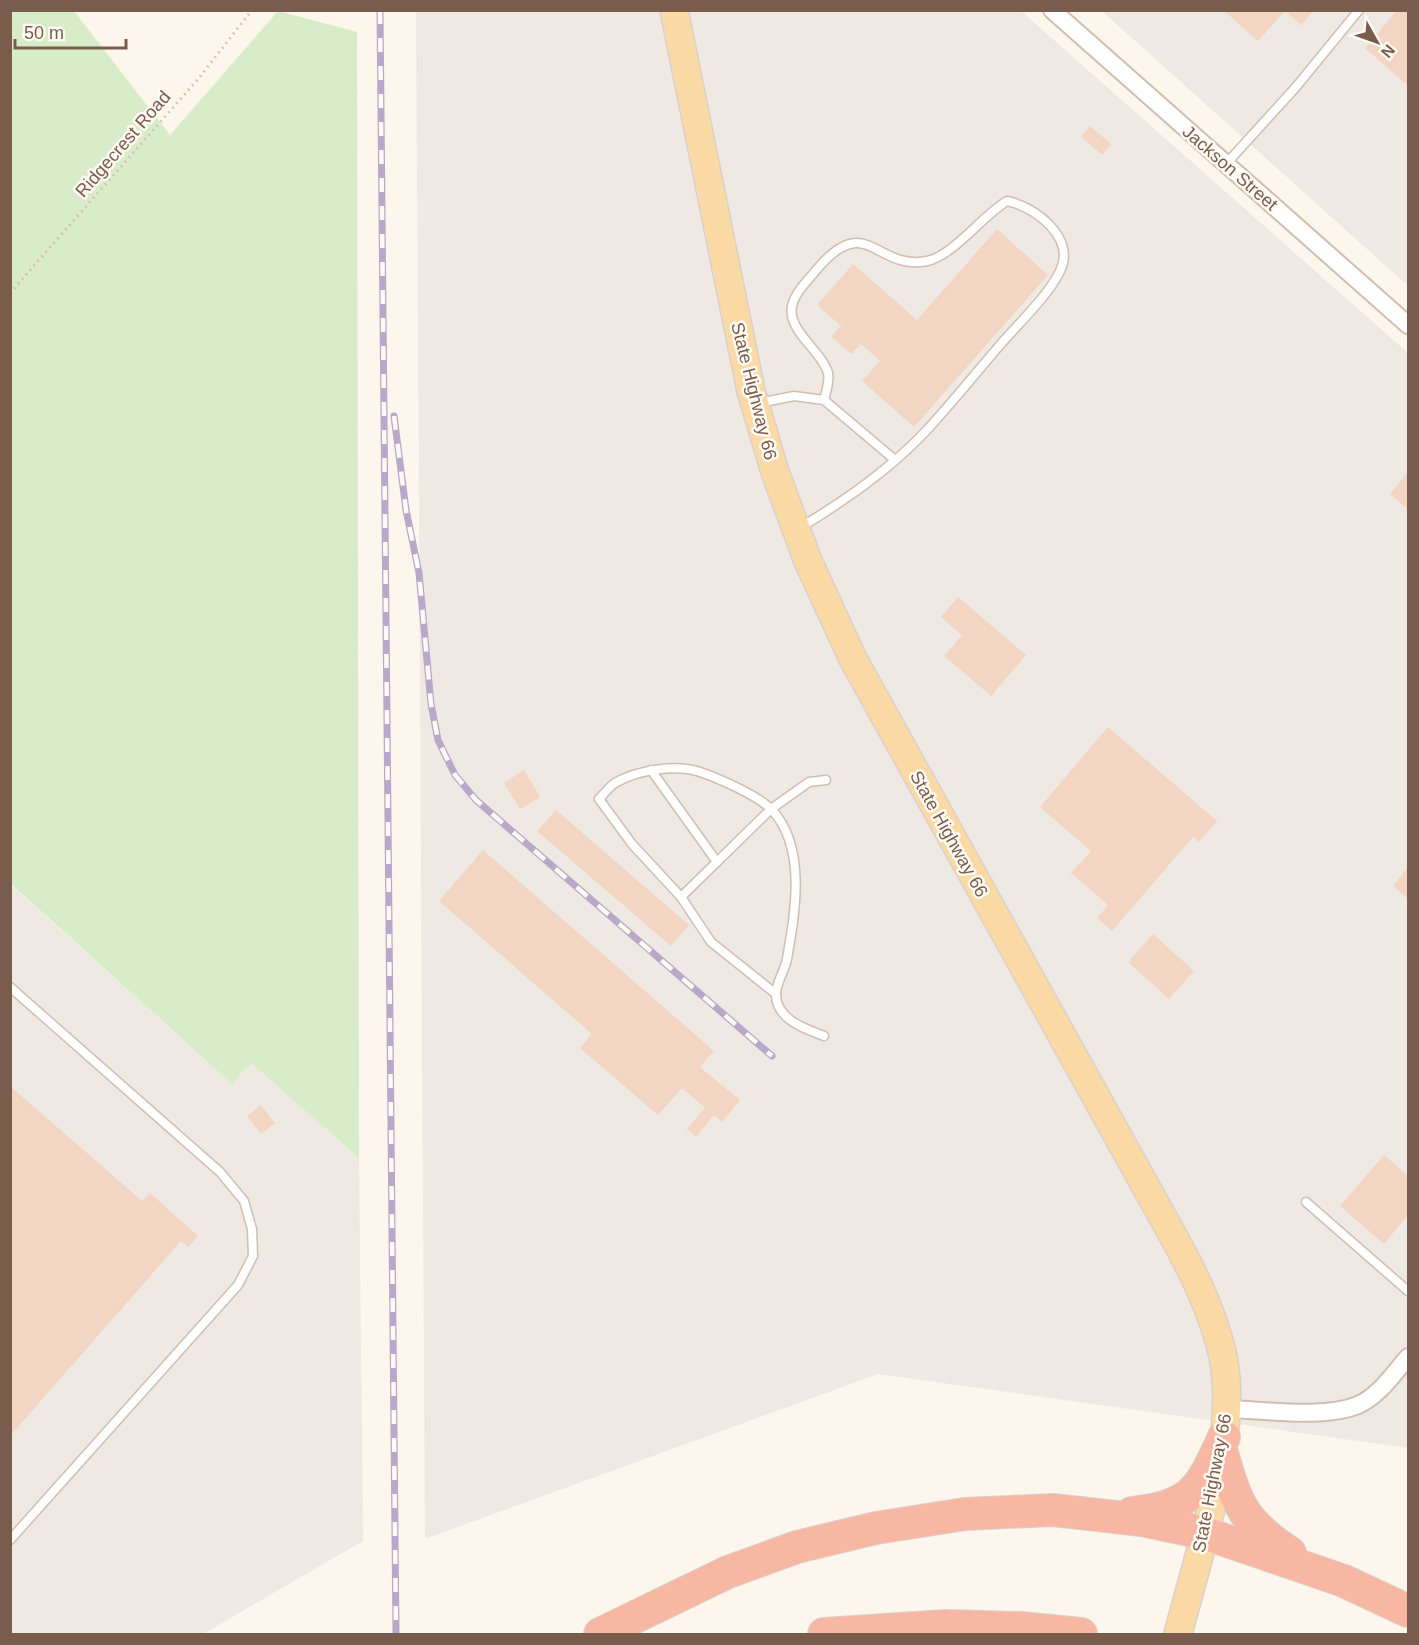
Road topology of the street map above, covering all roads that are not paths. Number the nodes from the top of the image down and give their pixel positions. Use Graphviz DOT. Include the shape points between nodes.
graph roads {
  1 [pos="674,10"];
  2 [pos="1052,10"];
  3 [pos="1359,10"];
  4 [pos="1226,164"];
  5 [pos="1408,325"];
  6 [pos="824,400"];
  7 [pos="755,404"];
  8 [pos="895,460"];
  9 [pos="796,531"];
  10 [pos="651,770"];
  11 [pos="826,780"];
  12 [pos="771,809"];
  13 [pos="717,862"];
  14 [pos="681,897"];
  15 [pos="10,987"];
  16 [pos="776,994"];
  17 [pos="824,1036"];
  18 [pos="1306,1202"];
  19 [pos="1408,1291"];
  20 [pos="1403,1366"];
  21 [pos="1225,1433"];
  22 [pos="1105,1516"];
  23 [pos="1204,1533"];
  24 [pos="10,1540"];
  25 [pos="1318,1572"];
  26 [pos="1408,1611"];
  27 [pos="828,1634"];
  28 [pos="600,1635"];
  29 [pos="865,1635"];
  30 [pos="1081,1635"];
  31 [pos="1178,1635"];
  1 -- 7 [label="main road, State Highway 66"];
  2 -- 4 [label="street, Jackson Street"];
  3 -- 4 [label="lane"];
  4 -- 5 [label="street, Jackson Street"];
  6 -- 7 [label="lane" via="794,396"];
  6 -- 8 [label="lane"];
  6 -- 8 [label="lane" via="829,375 794,320 792,306 828,256 842,245 856,241 908,261 928,261 949,250 1007,201 1037,212 1060,241 1064,255 1061,270 1032,309"];
  7 -- 9 [label="main road, State Highway 66"];
  8 -- 9 [label="lane" via="842,502"];
  9 -- 21 [label="main road, State Highway 66" via="853,659 1186,1259 1215,1324 1223,1354"];
  10 -- 12 [label="lane" via="691,769 722,780"];
  10 -- 13 [label="lane"];
  10 -- 14 [label="lane" via="616,783 599,799 632,844"];
  11 -- 12 [label="lane" via="809,782"];
  12 -- 13 [label="lane"];
  12 -- 16 [label="lane" via="787,834 797,886 786,962"];
  13 -- 14 [label="lane"];
  14 -- 16 [label="lane" via="711,942"];
  15 -- 24 [label="lane" via="220,1172 244,1201 252,1229 253,1256 238,1285"];
  16 -- 17 [label="lane" via="780,1008 792,1023"];
  18 -- 19 [label="lane"];
  20 -- 21 [label="street" via="1359,1405"];
  21 -- 22 [label="highway" via="1206,1476 1180,1503"];
  21 -- 23 [label="main road, State Highway 66"];
  21 -- 25 [label="highway" via="1242,1512 1264,1536"];
  22 -- 23 [label="highway"];
  22 -- 28 [label="highway" via="1053,1510 965,1514 876,1528 797,1547 728,1572"];
  23 -- 25 [label="highway"];
  23 -- 31 [label="main road, State Highway 66"];
  25 -- 26 [label="highway"];
  27 -- 29 [label="highway"];
  27 -- 30 [label="highway" via="946,1626"];
}
